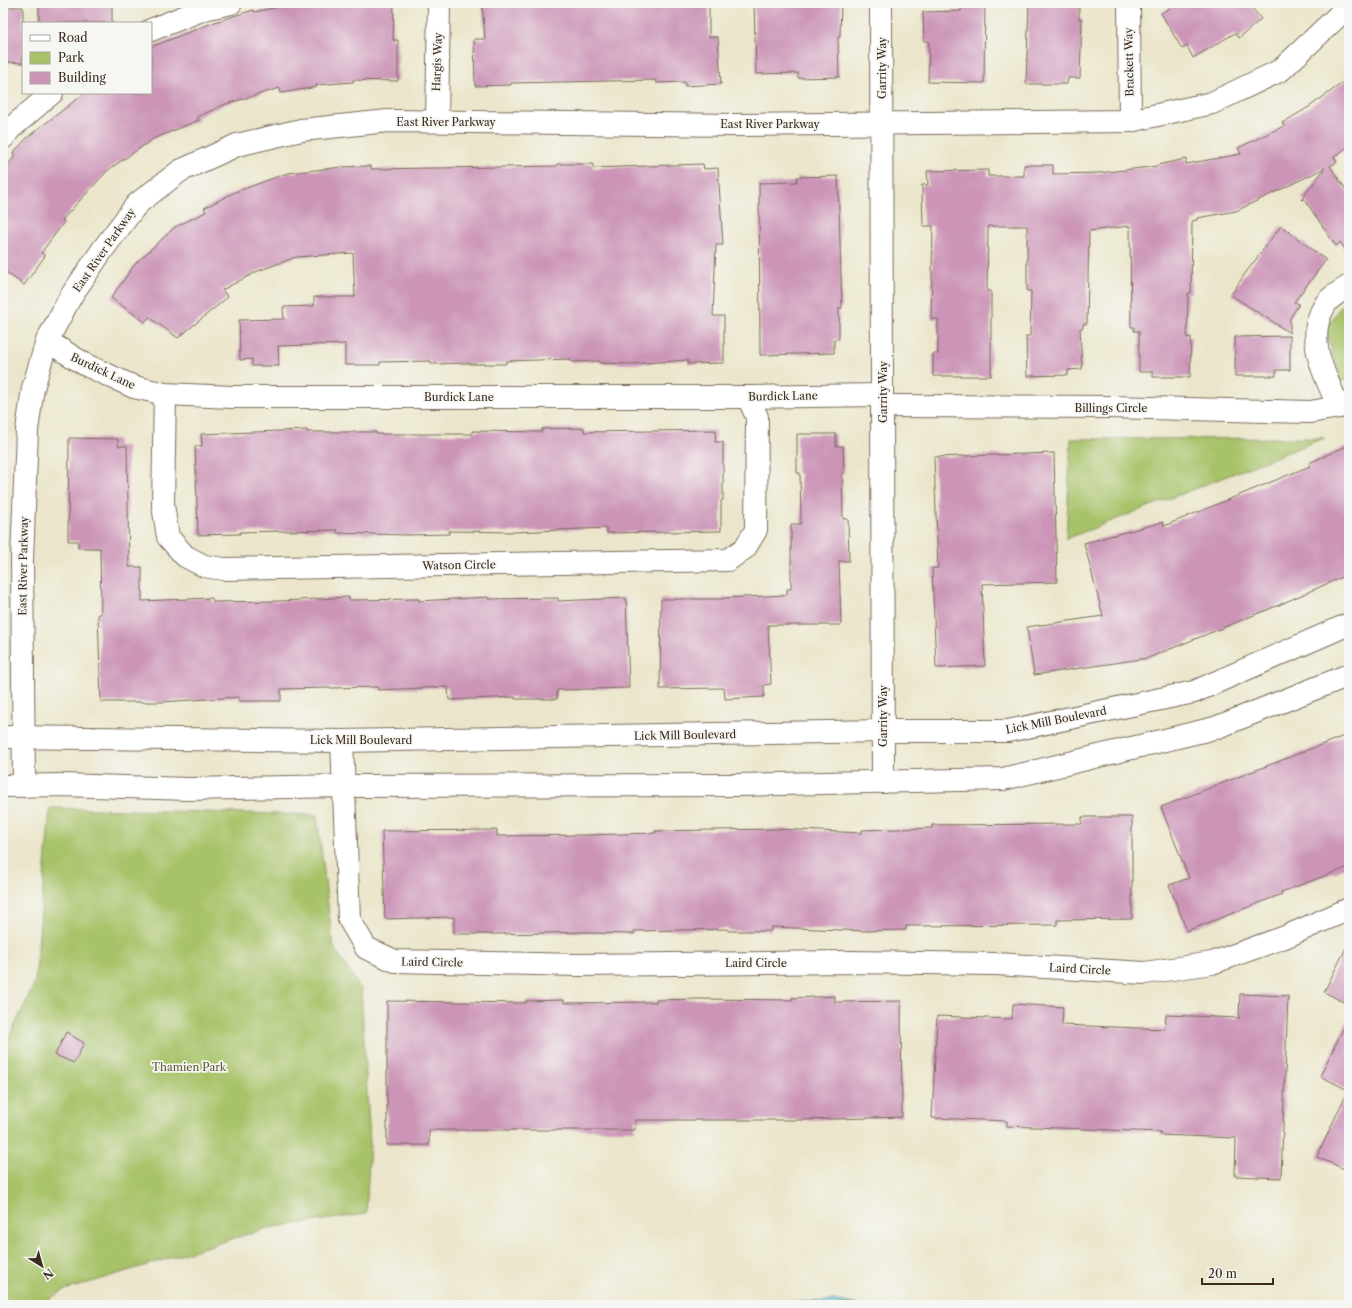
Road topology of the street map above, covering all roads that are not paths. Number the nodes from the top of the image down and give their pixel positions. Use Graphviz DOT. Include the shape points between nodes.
graph roads {
  1 [pos="231,3"];
  2 [pos="439,3"];
  3 [pos="881,3"];
  4 [pos="1128,3"];
  5 [pos="1348,3"];
  6 [pos="152,30"];
  7 [pos="51,94"];
  8 [pos="437,121"];
  9 [pos="1130,121"];
  10 [pos="882,124"];
  11 [pos="5,130"];
  12 [pos="1349,286"];
  13 [pos="47,341"];
  14 [pos="165,394"];
  15 [pos="748,397"];
  16 [pos="882,401"];
  17 [pos="1344,405"];
  18 [pos="1349,624"];
  19 [pos="1349,674"];
  20 [pos="883,731"];
  21 [pos="13,737"];
  22 [pos="342,741"];
  23 [pos="883,782"];
  24 [pos="13,786"];
  25 [pos="344,786"];
  26 [pos="1349,909"];
  1 -- 6 [label="street" via="204,9"];
  2 -- 8 [label="street, Hargis Way"];
  3 -- 10 [label="street, Garrity Way"];
  4 -- 9 [label="street, Brackett Way"];
  5 -- 9 [label="street, East River Parkway" via="1338,16 1281,70 1212,103"];
  7 -- 11 [label="street"];
  8 -- 10 [label="street, East River Parkway"];
  8 -- 13 [label="street, East River Parkway" via="388,121 301,130 237,145 180,171 137,204 72,296"];
  9 -- 10 [label="street, East River Parkway"];
  10 -- 16 [label="street, Garrity Way"];
  12 -- 17 [label="street, Billings Circle" via="1325,304 1315,326 1317,353 1323,372"];
  13 -- 14 [label="street, Burdick Lane" via="86,365 134,387"];
  13 -- 21 [label="street, East River Parkway" via="33,388 27,430"];
  14 -- 15 [label="street, Burdick Lane" via="232,397"];
  14 -- 15 [label="street, Watson Circle" via="163,505 168,537 185,556 204,566 224,569 728,560 745,548 756,530 757,418"];
  15 -- 16 [label="street, Burdick Lane"];
  16 -- 17 [label="street, Billings Circle" via="1310,412"];
  16 -- 20 [label="street, Garrity Way"];
  18 -- 20 [label="street, Lick Mill Boulevard" via="1194,692 1008,731"];
  19 -- 23 [label="street" via="1215,728 1003,779"];
  20 -- 22 [label="street, Lick Mill Boulevard"];
  20 -- 23 [label="street, Garrity Way"];
  21 -- 22 [label="street, Lick Mill Boulevard"];
  21 -- 24 [label="street, East River Parkway"];
  22 -- 25 [label="street, Laird Circle"];
  23 -- 25 [label="street"];
  24 -- 25 [label="street" via="190,789"];
  25 -- 26 [label="street, Laird Circle" via="349,920 366,948 395,961 578,965 849,962 996,964 1146,973 1212,963 1285,937"];
}
